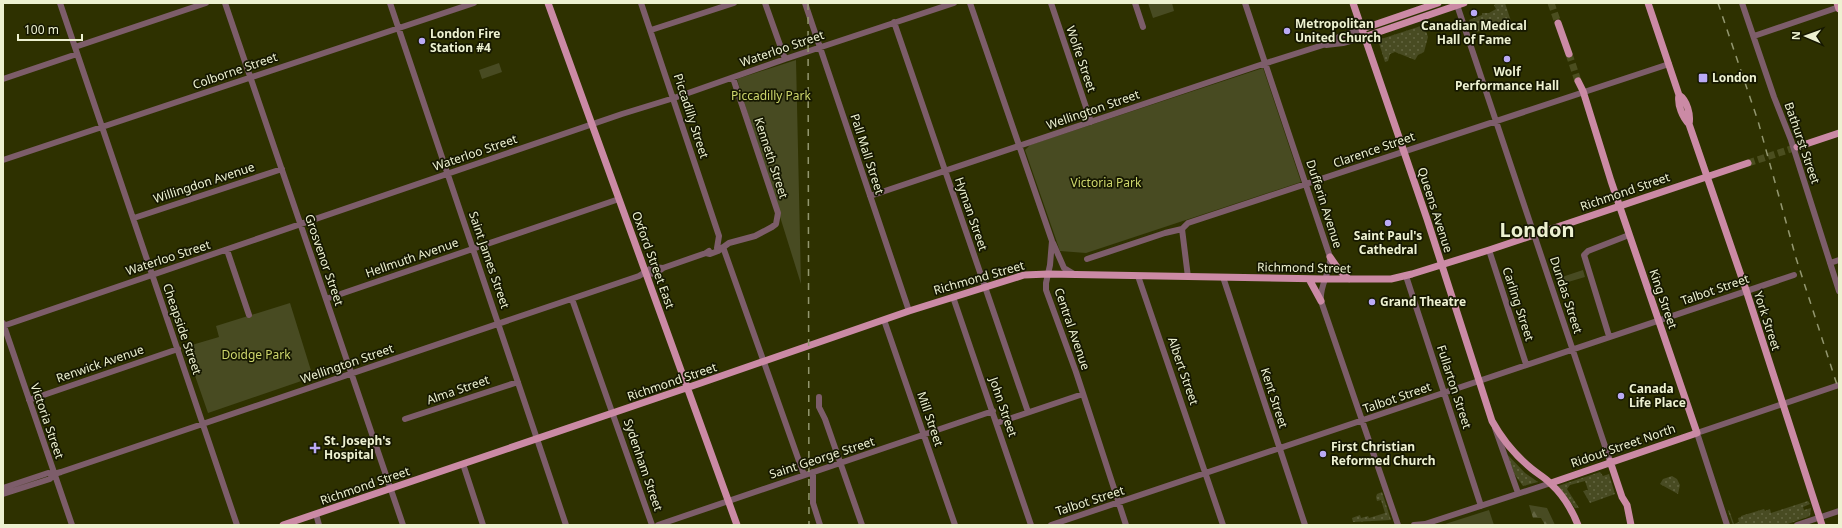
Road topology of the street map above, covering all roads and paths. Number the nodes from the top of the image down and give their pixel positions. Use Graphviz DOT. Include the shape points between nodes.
graph roads {
  1 [pos="60,3"];
  2 [pos="206,3"];
  3 [pos="226,3"];
  4 [pos="390,3"];
  5 [pos="474,3"];
  6 [pos="548,3"];
  7 [pos="641,3"];
  8 [pos="734,3"];
  9 [pos="765,3"];
  10 [pos="805,3"];
  11 [pos="954,3"];
  12 [pos="970,3"];
  13 [pos="1051,3"];
  14 [pos="1135,3"];
  15 [pos="1245,3"];
  16 [pos="1353,3"];
  17 [pos="1438,3"];
  18 [pos="1648,3"];
  19 [pos="1742,3"];
  20 [pos="1837,3"];
  21 [pos="1459,4"];
  22 [pos="1839,8"];
  23 [pos="894,22"];
  24 [pos="1558,23"];
  25 [pos="1143,27"];
  26 [pos="399,28"];
  27 [pos="1362,29"];
  28 [pos="651,30"];
  29 [pos="1364,36"];
  30 [pos="1754,36"];
  31 [pos="1323,45"];
  32 [pos="821,48"];
  33 [pos="76,51"];
  34 [pos="1569,54"];
  35 [pos="785,59"];
  36 [pos="1266,63"];
  37 [pos="1669,64"];
  38 [pos="250,78"];
  39 [pos="733,78"];
  40 [pos="3,79"];
  41 [pos="1578,81"];
  42 [pos="1583,91"];
  43 [pos="674,98"];
  44 [pos="1495,121"];
  45 [pos="1091,122"];
  46 [pos="592,125"];
  47 [pos="102,128"];
  48 [pos="1839,133"];
  49 [pos="1020,146"];
  50 [pos="1797,147"];
  51 [pos="1404,152"];
  52 [pos="3,160"];
  53 [pos="1748,163"];
  54 [pos="282,169"];
  55 [pos="945,172"];
  56 [pos="448,174"];
  57 [pos="1707,176"];
  58 [pos="1306,184"];
  59 [pos="870,196"];
  60 [pos="619,199"];
  61 [pos="1620,206"];
  62 [pos="134,218"];
  63 [pos="776,224"];
  64 [pos="300,225"];
  65 [pos="1182,229"];
  66 [pos="1534,234"];
  67 [pos="1630,235"];
  68 [pos="719,236"];
  69 [pos="1052,241"];
  70 [pos="725,246"];
  71 [pos="474,249"];
  72 [pos="227,250"];
  73 [pos="1489,250"];
  74 [pos="1330,256"];
  75 [pos="1087,259"];
  76 [pos="1839,260"];
  77 [pos="1830,263"];
  78 [pos="1441,264"];
  79 [pos="646,273"];
  80 [pos="1048,274"];
  81 [pos="1074,274"];
  82 [pos="152,275"];
  83 [pos="1794,275"];
  84 [pos="1138,276"];
  85 [pos="1406,276"];
  86 [pos="1188,277"];
  87 [pos="1223,278"];
  88 [pos="1309,279"];
  89 [pos="1325,279"];
  90 [pos="1349,279"];
  91 [pos="985,287"];
  92 [pos="1746,290"];
  93 [pos="1839,291"];
  94 [pos="953,297"];
  95 [pos="326,298"];
  96 [pos="572,299"];
  97 [pos="1321,302"];
  98 [pos="909,311"];
  99 [pos="249,315"];
  100 [pos="884,320"];
  101 [pos="1658,321"];
  102 [pos="499,323"];
  103 [pos="3,325"];
  104 [pos="1609,336"];
  105 [pos="178,349"];
  106 [pos="759,349"];
  107 [pos="1573,349"];
  108 [pos="764,361"];
  109 [pos="756,364"];
  110 [pos="1526,364"];
  111 [pos="350,374"];
  112 [pos="1479,380"];
  113 [pos="518,382"];
  114 [pos="1839,385"];
  115 [pos="688,388"];
  116 [pos="1444,393"];
  117 [pos="1083,394"];
  118 [pos="819,397"];
  119 [pos="29,400"];
  120 [pos="1783,404"];
  121 [pos="993,411"];
  122 [pos="1028,412"];
  123 [pos="613,414"];
  124 [pos="405,419"];
  125 [pos="1361,422"];
  126 [pos="997,423"];
  127 [pos="203,424"];
  128 [pos="1494,424"];
  129 [pos="1697,433"];
  130 [pos="924,436"];
  131 [pos="537,439"];
  132 [pos="1280,449"];
  133 [pos="1610,462"];
  134 [pos="841,463"];
  135 [pos="463,464"];
  136 [pos="813,472"];
  137 [pos="1206,473"];
  138 [pos="54,474"];
  139 [pos="804,475"];
  140 [pos="1550,483"];
  141 [pos="3,488"];
  142 [pos="391,488"];
  143 [pos="1518,493"];
  144 [pos="3,494"];
  145 [pos="729,500"];
  146 [pos="1118,503"];
  147 [pos="1481,506"];
  148 [pos="1839,511"];
  149 [pos="316,514"];
  150 [pos="1820,517"];
  151 [pos="1074,518"];
  152 [pos="72,525"];
  153 [pos="237,525"];
  154 [pos="283,525"];
  155 [pos="319,525"];
  156 [pos="403,525"];
  157 [pos="483,525"];
  158 [pos="566,525"];
  159 [pos="652,525"];
  160 [pos="658,525"];
  161 [pos="737,525"];
  162 [pos="820,525"];
  163 [pos="862,525"];
  164 [pos="955,525"];
  165 [pos="1031,525"];
  166 [pos="1051,525"];
  167 [pos="1077,525"];
  168 [pos="1126,525"];
  169 [pos="1223,525"];
  170 [pos="1305,525"];
  171 [pos="1398,525"];
  172 [pos="1414,525"];
  173 [pos="1578,525"];
  174 [pos="1631,525"];
  175 [pos="1727,525"];
  176 [pos="1797,525"];
  177 [pos="1822,525"];
  1 -- 33 [label="street, Cheapside Street"];
  2 -- 33 [label="street"];
  3 -- 38 [label="street, Grosvenor Street"];
  4 -- 26 [label="street, Saint James Street"];
  5 -- 26 [label="street, Colborne Street"];
  6 -- 46 [label="main road, Oxford Street East"];
  7 -- 28 [label="street, Piccadilly Street"];
  8 -- 28 [label="street"];
  9 -- 35 [label="street"];
  10 -- 32 [label="street, Pall Mall Street"];
  11 -- 23 [label="street, Waterloo Street"];
  12 -- 49 [label="street, Central Avenue"];
  13 -- 45 [label="street, Wolfe Street"];
  14 -- 25 [label="street"];
  15 -- 36 [label="street, Dufferin Avenue"];
  16 -- 27 [label="main road, Queens Avenue"];
  17 -- 27 [label="main road, Wellington Street"];
  18 -- 37 [label="main road, York Street"];
  19 -- 30 [label="street, Bathurst Street"];
  20 -- 22 [label="main road"];
  21 -- 29 [label="main road, Wellington Street"];
  21 -- 44 [label="street, Dundas Street"];
  22 -- 30 [label="street"];
  23 -- 32 [label="street, Waterloo Street"];
  23 -- 55 [label="street, Hyman Street"];
  24 -- 34 [label="main road"];
  26 -- 38 [label="street, Colborne Street"];
  26 -- 56 [label="street, Saint James Street"];
  27 -- 29 [label="main road, Queens Avenue"];
  27 -- 31 [label="street, Wellington Street"];
  28 -- 43 [label="street, Piccadilly Street"];
  29 -- 31 [label="street, Wellington Street" via="1342,43"];
  29 -- 51 [label="main road, Queens Avenue"];
  30 -- 77 [label="street, Bathurst Street" via="1791,140"];
  31 -- 36 [label="street, Wellington Street"];
  32 -- 35 [label="street, Waterloo Street"];
  32 -- 59 [label="street, Pall Mall Street"];
  33 -- 40 [label="street"];
  33 -- 47 [label="street, Cheapside Street"];
  35 -- 39 [label="street, Waterloo Street"];
  36 -- 45 [label="street, Wellington Street"];
  36 -- 58 [label="street, Dufferin Avenue"];
  37 -- 42 [label="street, Clarence Street"];
  37 -- 57 [label="main road, York Street" via="1679,95 1678,101"];
  38 -- 47 [label="street, Colborne Street"];
  38 -- 54 [label="street, Grosvenor Street"];
  39 -- 43 [label="street, Waterloo Street"];
  39 -- 63 [label="street, Kenneth Street" via="778,213"];
  41 -- 42 [label="main road, King Street"];
  42 -- 44 [label="street, Clarence Street"];
  42 -- 61 [label="main road, King Street"];
  43 -- 46 [label="street, Waterloo Street"];
  43 -- 68 [label="street, Piccadilly Street"];
  44 -- 51 [label="street, Clarence Street"];
  44 -- 66 [label="street, Dundas Street"];
  45 -- 49 [label="street, Wellington Street"];
  46 -- 56 [label="street, Waterloo Street"];
  46 -- 60 [label="main road, Oxford Street East"];
  47 -- 52 [label="street, Colborne Street"];
  47 -- 62 [label="street, Cheapside Street"];
  48 -- 50 [label="main road"];
  49 -- 55 [label="street, Wellington Street"];
  49 -- 69 [label="street, Central Avenue"];
  51 -- 58 [label="street, Clarence Street"];
  51 -- 78 [label="main road, Queens Avenue"];
  53 -- 57 [label="main road, Richmond Street"];
  54 -- 62 [label="street, Willingdon Avenue"];
  54 -- 64 [label="street, Grosvenor Street"];
  55 -- 59 [label="street, Wellington Street"];
  55 -- 91 [label="street, Hyman Street"];
  56 -- 64 [label="street, Waterloo Street"];
  56 -- 71 [label="street, Saint James Street"];
  57 -- 61 [label="main road, Richmond Street"];
  57 -- 92 [label="main road, York Street"];
  58 -- 65 [label="street, Clarence Street" via="1188,223"];
  58 -- 74 [label="street, Dufferin Avenue"];
  59 -- 98 [label="street, Pall Mall Street"];
  60 -- 71 [label="street, Hellmuth Avenue"];
  60 -- 79 [label="main road, Oxford Street East"];
  61 -- 66 [label="main road, Richmond Street"];
  61 -- 67 [label="main road, King Street"];
  62 -- 82 [label="street, Cheapside Street"];
  63 -- 70 [label="street, Wellington Street" via="755,236"];
  64 -- 72 [label="street, Waterloo Street"];
  64 -- 95 [label="street, Grosvenor Street"];
  65 -- 75 [label="street, Clarence Street"];
  65 -- 86 [label="street"];
  66 -- 73 [label="main road, Richmond Street"];
  66 -- 107 [label="street, Dundas Street"];
  67 -- 101 [label="main road, King Street"];
  67 -- 104 [label="street" via="1588,250 1584,255"];
  68 -- 70 [label="street"];
  68 -- 70 [label="street, Piccadilly Street"];
  69 -- 80 [label="street, Central Avenue"];
  69 -- 81 [label="street" via="1064,268"];
  70 -- 79 [label="street, Wellington Street" via="710,254 706,253 663,268 653,267"];
  70 -- 106 [label="street, Piccadilly Street"];
  71 -- 95 [label="street, Hellmuth Avenue"];
  71 -- 102 [label="street, Saint James Street"];
  72 -- 82 [label="street, Waterloo Street"];
  72 -- 99 [label="street"];
  73 -- 78 [label="main road, Richmond Street"];
  73 -- 110 [label="street, Carling Street"];
  74 -- 89 [label="street, Dufferin Avenue" via="1330,269"];
  74 -- 90 [label="main road"];
  76 -- 77 [label="street"];
  77 -- 93 [label="street, Bathurst Street"];
  78 -- 85 [label="main road, Richmond Street"];
  78 -- 112 [label="main road, Queens Avenue"];
  79 -- 96 [label="street, Wellington Street"];
  79 -- 115 [label="main road, Oxford Street East"];
  80 -- 81 [label="main road, Richmond Street"];
  80 -- 91 [label="main road, Richmond Street" via="1024,275"];
  80 -- 117 [label="street, Central Avenue" via="1046,290"];
  81 -- 84 [label="main road, Richmond Street"];
  82 -- 103 [label="street, Waterloo Street"];
  82 -- 105 [label="street, Cheapside Street"];
  83 -- 92 [label="street, Talbot Street"];
  84 -- 86 [label="main road, Richmond Street"];
  84 -- 137 [label="street, Albert Street"];
  85 -- 90 [label="main road, Richmond Street"];
  85 -- 116 [label="street, Fullarton Street"];
  86 -- 87 [label="main road, Richmond Street"];
  87 -- 88 [label="main road, Richmond Street"];
  87 -- 132 [label="street, Kent Street"];
  88 -- 89 [label="main road, Richmond Street"];
  88 -- 97 [label="main road"];
  89 -- 90 [label="main road, Richmond Street"];
  89 -- 97 [label="street, Dufferin Avenue" via="1321,288"];
  91 -- 94 [label="main road, Richmond Street"];
  91 -- 122 [label="street, Hyman Street"];
  92 -- 101 [label="street, Talbot Street"];
  92 -- 120 [label="main road, York Street"];
  94 -- 98 [label="main road, Richmond Street"];
  94 -- 121 [label="street, John Street"];
  95 -- 111 [label="street, Grosvenor Street"];
  96 -- 102 [label="street, Wellington Street"];
  96 -- 123 [label="street, Sydenham Street"];
  97 -- 125 [label="street, Dufferin Avenue"];
  98 -- 100 [label="main road, Richmond Street"];
  100 -- 108 [label="main road, Richmond Street"];
  100 -- 130 [label="street, Mill Street"];
  101 -- 104 [label="street, Talbot Street"];
  101 -- 129 [label="main road, King Street"];
  102 -- 111 [label="street, Wellington Street"];
  102 -- 113 [label="street, Saint James Street"];
  103 -- 119 [label="street, Victoria Street"];
  104 -- 107 [label="street, Talbot Street"];
  105 -- 119 [label="street, Renwick Avenue"];
  105 -- 127 [label="street, Cheapside Street"];
  106 -- 108 [label="street, Piccadilly Street"];
  106 -- 109 [label="street"];
  107 -- 110 [label="street, Talbot Street"];
  107 -- 133 [label="street, Dundas Street"];
  108 -- 109 [label="main road, Richmond Street"];
  108 -- 139 [label="street, Piccadilly Street"];
  109 -- 115 [label="main road, Richmond Street"];
  110 -- 112 [label="street, Talbot Street"];
  111 -- 127 [label="street, Wellington Street"];
  111 -- 142 [label="street, Grosvenor Street"];
  112 -- 116 [label="street, Talbot Street"];
  112 -- 128 [label="main road, Queens Avenue"];
  113 -- 124 [label="street, Alma Street"];
  113 -- 131 [label="street, Saint James Street"];
  114 -- 120 [label="street, Ridout Street North"];
  115 -- 123 [label="main road, Richmond Street"];
  115 -- 145 [label="main road, Oxford Street East"];
  116 -- 125 [label="street, Talbot Street"];
  116 -- 147 [label="street, Fullarton Street"];
  117 -- 122 [label="street"];
  117 -- 146 [label="street, Central Avenue"];
  118 -- 134 [label="street" via="818,407"];
  119 -- 138 [label="street, Victoria Street"];
  120 -- 129 [label="street, Ridout Street North"];
  120 -- 150 [label="main road, York Street"];
  121 -- 126 [label="street, John Street"];
  121 -- 130 [label="street, Saint George Street"];
  122 -- 126 [label="street"];
  123 -- 131 [label="main road, Richmond Street"];
  123 -- 159 [label="street, Sydenham Street"];
  125 -- 132 [label="street, Talbot Street"];
  125 -- 171 [label="street, Dufferin Avenue"];
  126 -- 165 [label="street, John Street"];
  127 -- 138 [label="street, Wellington Street"];
  127 -- 153 [label="street, Cheapside Street"];
  128 -- 140 [label="main road, Queens Avenue" via="1512,450"];
  128 -- 143 [label="street, Queens Avenue"];
  129 -- 133 [label="main road, Ridout Street North"];
  129 -- 175 [label="street, King Street"];
  130 -- 134 [label="street, Saint George Street"];
  130 -- 164 [label="street, Mill Street"];
  131 -- 135 [label="main road, Richmond Street"];
  131 -- 158 [label="street, Saint James Street"];
  132 -- 137 [label="street, Talbot Street"];
  132 -- 170 [label="street, Kent Street"];
  133 -- 140 [label="main road, Ridout Street North"];
  133 -- 174 [label="main road, Dundas Street" via="1627,505"];
  134 -- 136 [label="street, Saint George Street"];
  134 -- 163 [label="street"];
  135 -- 142 [label="main road, Richmond Street"];
  135 -- 157 [label="street"];
  136 -- 139 [label="street, Saint George Street"];
  136 -- 162 [label="street" via="813,503"];
  137 -- 146 [label="street, Talbot Street"];
  137 -- 169 [label="street, Albert Street"];
  138 -- 141 [label="street, Wellington Street" via="48,473"];
  138 -- 144 [label="street, Wellington Street" via="50,479"];
  138 -- 152 [label="street, Victoria Street"];
  139 -- 145 [label="street, Saint George Street"];
  140 -- 143 [label="street, Ridout Street North"];
  140 -- 173 [label="main road, Queens Avenue" via="1572,512"];
  142 -- 149 [label="main road, Richmond Street"];
  142 -- 156 [label="street, Grosvenor Street"];
  143 -- 147 [label="street, Ridout Street North"];
  145 -- 160 [label="street, Saint George Street"];
  145 -- 161 [label="main road, Oxford Street East"];
  146 -- 151 [label="street, Talbot Street"];
  146 -- 168 [label="street, Central Avenue"];
  147 -- 172 [label="street, Ridout Street North" via="1425,524"];
  148 -- 150 [label="street"];
  149 -- 154 [label="main road, Richmond Street"];
  149 -- 155 [label="street"];
  150 -- 176 [label="street"];
  150 -- 177 [label="main road, York Street"];
  151 -- 166 [label="street, Talbot Street"];
  151 -- 167 [label="street"];
}
